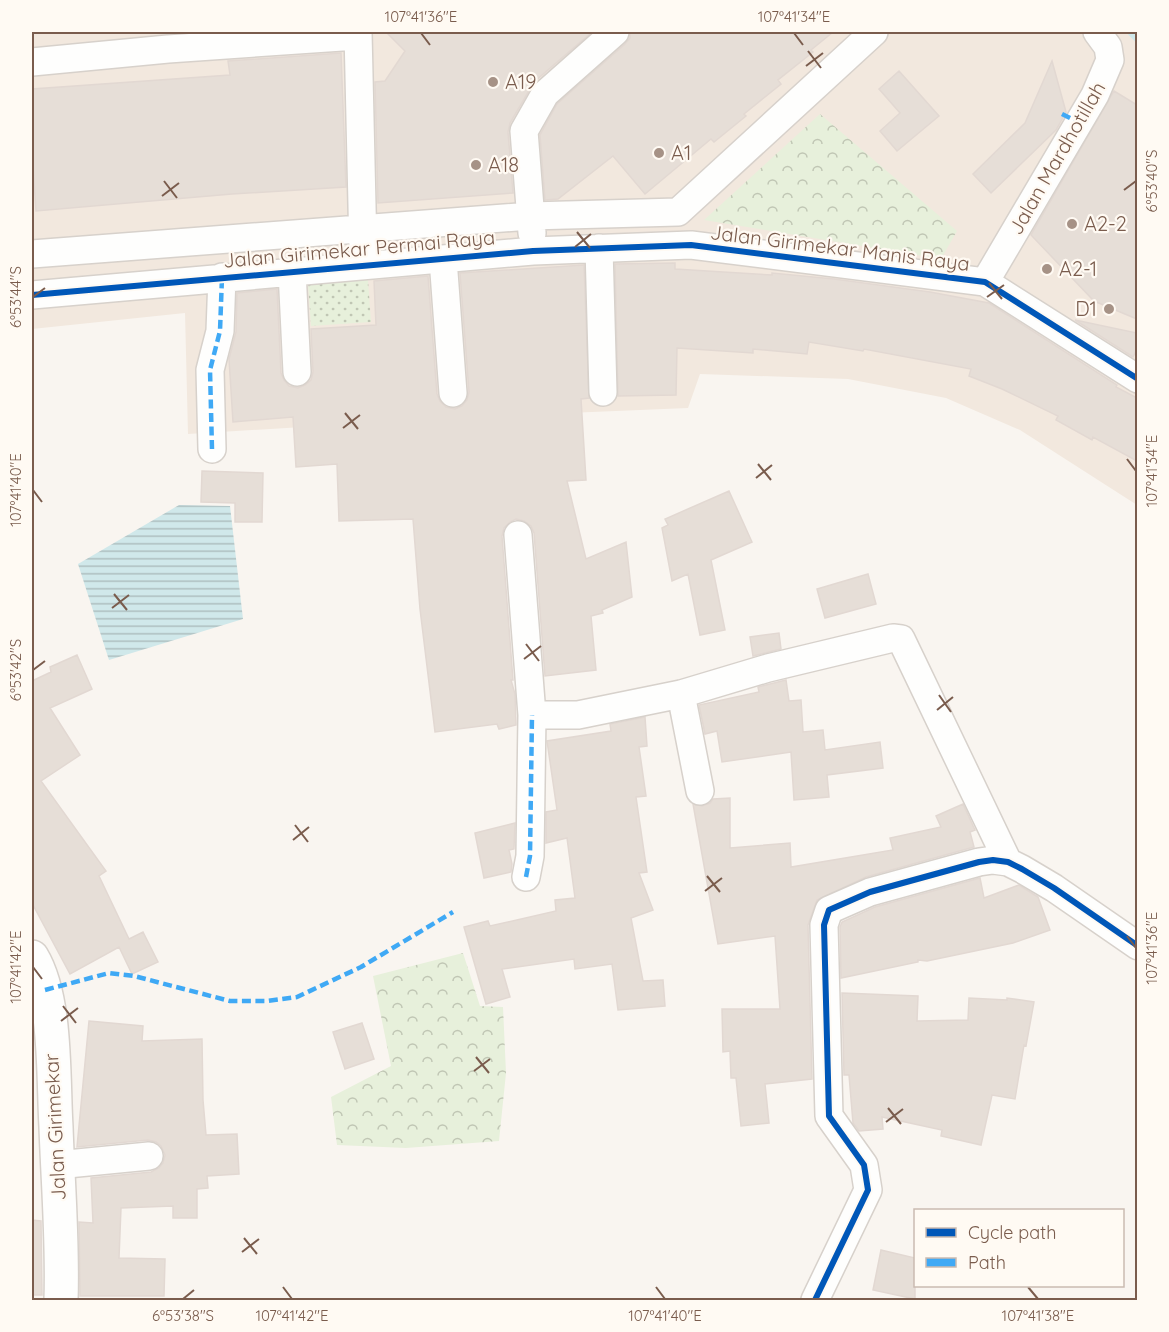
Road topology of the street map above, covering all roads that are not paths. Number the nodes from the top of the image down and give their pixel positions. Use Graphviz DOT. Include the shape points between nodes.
graph roads {
  1 [pos="615,32"];
  2 [pos="874,32"];
  3 [pos="1097,32"];
  4 [pos="359,33"];
  5 [pos="169,40"];
  6 [pos="32,62"];
  7 [pos="678,212"];
  8 [pos="530,216"];
  9 [pos="362,231"];
  10 [pos="691,245"];
  11 [pos="598,248"];
  12 [pos="533,250"];
  13 [pos="32,254"];
  14 [pos="444,259"];
  15 [pos="364,265"];
  16 [pos="292,271"];
  17 [pos="222,277"];
  18 [pos="985,282"];
  19 [pos="32,295"];
  20 [pos="297,372"];
  21 [pos="1135,373"];
  22 [pos="603,392"];
  23 [pos="453,393"];
  24 [pos="212,449"];
  25 [pos="518,535"];
  26 [pos="681,694"];
  27 [pos="532,715"];
  28 [pos="700,791"];
  29 [pos="1008,862"];
  30 [pos="526,877"];
  31 [pos="1137,946"];
  32 [pos="32,957"];
  33 [pos="149,1156"];
  34 [pos="57,1165"];
  35 [pos="61,1300"];
  36 [pos="815,1300"];
  1 -- 8 [label="street" via="545,94 524,131"];
  2 -- 7 [label="street"];
  3 -- 18 [label="street, Jalan Mardhotillah" via="1108,47 1110,60 1095,95"];
  4 -- 5 [label="street"];
  4 -- 9 [label="street"];
  5 -- 6 [label="street"];
  7 -- 8 [label="street, Jalan Girimekar Permai Raya"];
  7 -- 10 [label="street"];
  8 -- 9 [label="street, Jalan Girimekar Permai Raya"];
  8 -- 12 [label="street"];
  9 -- 13 [label="street, Jalan Girimekar Permai Raya"];
  9 -- 15 [label="street, Jalan Girimekar Permai Raya"];
  10 -- 11 [label="street, Jalan Girimekar Permai Raya"];
  10 -- 18 [label="street, Jalan Girimekar Manis Raya"];
  11 -- 12 [label="street, Jalan Girimekar Permai Raya"];
  11 -- 22 [label="street"];
  12 -- 14 [label="street, Jalan Girimekar Permai Raya"];
  14 -- 15 [label="street, Jalan Girimekar Permai Raya"];
  14 -- 23 [label="street"];
  15 -- 16 [label="street, Jalan Girimekar Permai Raya"];
  16 -- 17 [label="street, Jalan Girimekar Permai Raya"];
  16 -- 20 [label="street"];
  17 -- 19 [label="street, Jalan Girimekar Permai Raya"];
  17 -- 24 [label="street" via="220,331 210,370"];
  18 -- 21 [label="street, Jalan Girimekar Manis Raya"];
  25 -- 27 [label="street"];
  26 -- 27 [label="street" via="578,715"];
  26 -- 28 [label="street"];
  26 -- 29 [label="street" via="768,668 901,639"];
  27 -- 30 [label="street" via="530,856"];
  29 -- 31 [label="street" via="1054,888"];
  29 -- 36 [label="street" via="979,862 870,892 829,910 826,916 829,1116 864,1165 868,1190"];
  32 -- 34 [label="street, Jalan Girimekar" via="50,1016"];
  33 -- 34 [label="street"];
  34 -- 35 [label="street, Jalan Girimekar"];
}
